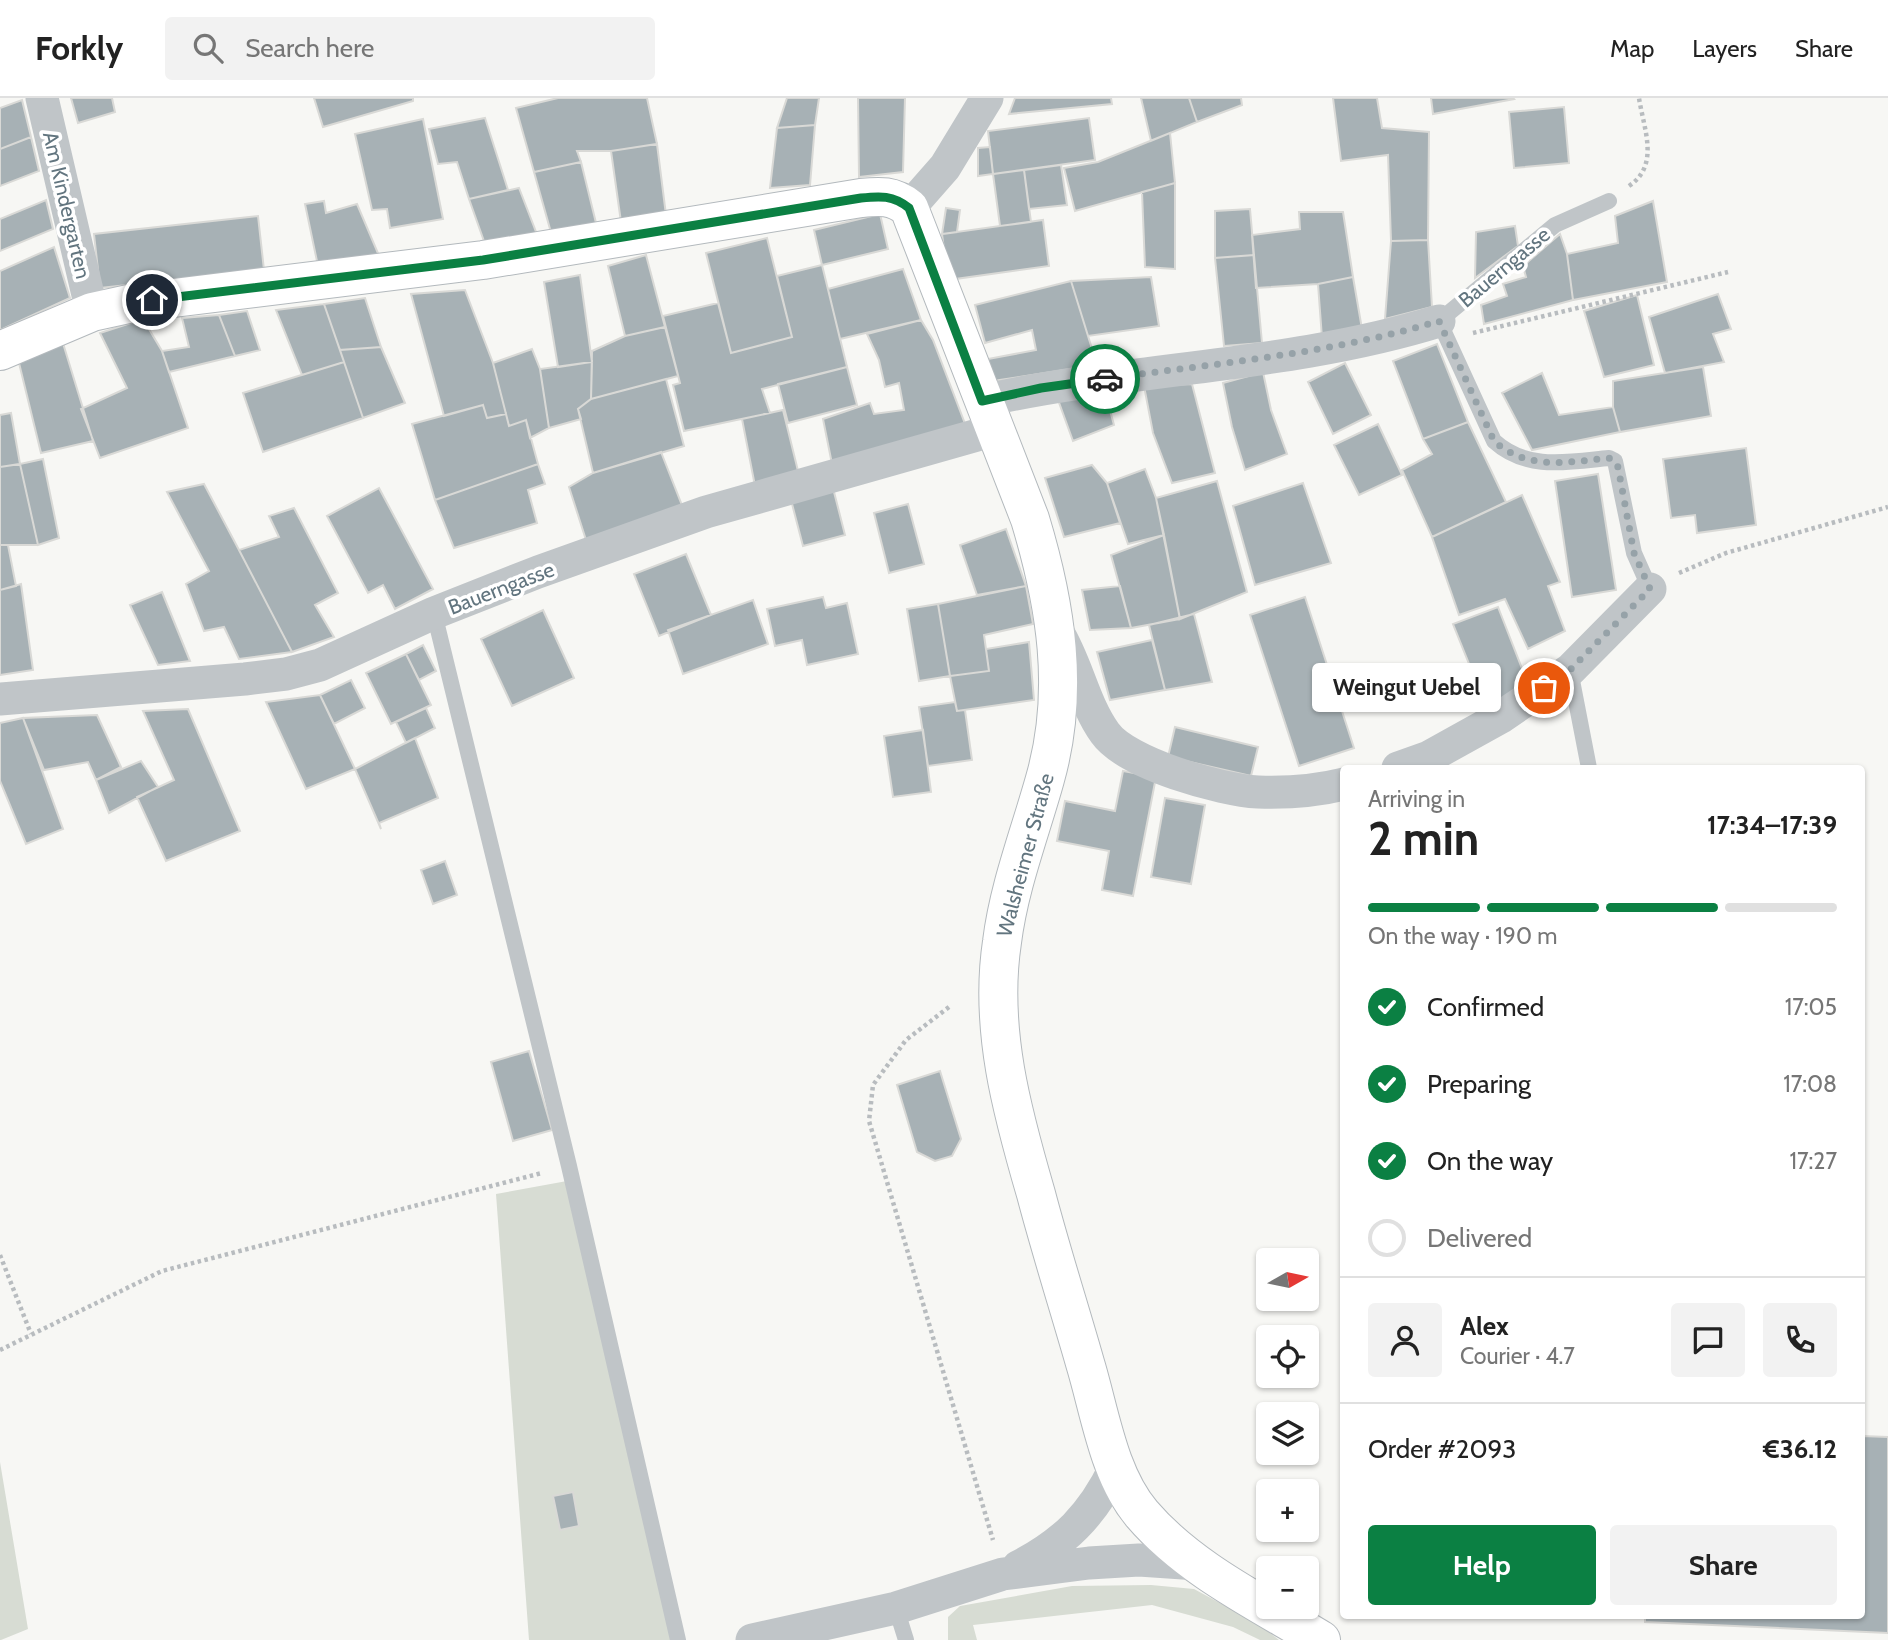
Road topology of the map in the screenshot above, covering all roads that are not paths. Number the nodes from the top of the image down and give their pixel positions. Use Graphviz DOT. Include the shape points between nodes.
graph roads {
  1 [pos="42,98"];
  2 [pos="987,98"];
  3 [pos="1609,201"];
  4 [pos="909,208"];
  5 [pos="92,312"];
  6 [pos="1444,330"];
  7 [pos="0,351"];
  8 [pos="988,415"];
  9 [pos="1650,589"];
  10 [pos="434,613"];
  11 [pos="1057,631"];
  12 [pos="1570,670"];
  13 [pos="0,699"];
  14 [pos="1406,765"];
  15 [pos="1588,765"];
  16 [pos="1340,785"];
  17 [pos="1115,1468"];
  18 [pos="1198,1564"];
  19 [pos="1003,1574"];
  20 [pos="896,1608"];
  21 [pos="678,1640"];
  22 [pos="751,1640"];
  23 [pos="906,1640"];
  24 [pos="1321,1640"];
  1 -- 5 [label="street, Am Kindergarten"];
  2 -- 4 [label="street" via="945,167"];
  3 -- 6 [label="lane, Bauerngasse" via="1555,225"];
  4 -- 5 [label="street" via="885,196 861,198 483,260 191,294"];
  4 -- 8 [label="street, Walsheimer Straße"];
  5 -- 7 [label="street"];
  6 -- 8 [label="street, Bauerngasse" via="1041,388"];
  6 -- 9 [label="lane" via="1494,441 1508,454 1532,462 1615,461 1634,553"];
  8 -- 10 [label="street, Bauerngasse" via="706,512"];
  8 -- 11 [label="street, Walsheimer Straße" via="1030,519"];
  9 -- 12 [label="street"];
  10 -- 13 [label="street, Bauerngasse" via="320,665 286,674"];
  10 -- 21 [label="lane" via="569,1166"];
  11 -- 16 [label="street, Walsheimer Straße" via="1093,712 1107,736 1127,751 1198,780 1256,792"];
  11 -- 17 [label="street, Walsheimer Straße" via="1053,742 1001,943 997,1013 1008,1087"];
  12 -- 14 [label="street" via="1489,723"];
  12 -- 15 [label="lane"];
  17 -- 18 [label="street, Walsheimer Straße" via="1140,1512"];
  17 -- 19 [label="street" via="1104,1492 1072,1530 1050,1550"];
  18 -- 19 [label="street" via="1139,1560"];
  18 -- 24 [label="street, Walsheimer Straße"];
  19 -- 20 [label="street"];
  20 -- 22 [label="street"];
  20 -- 23 [label="lane"];
}
